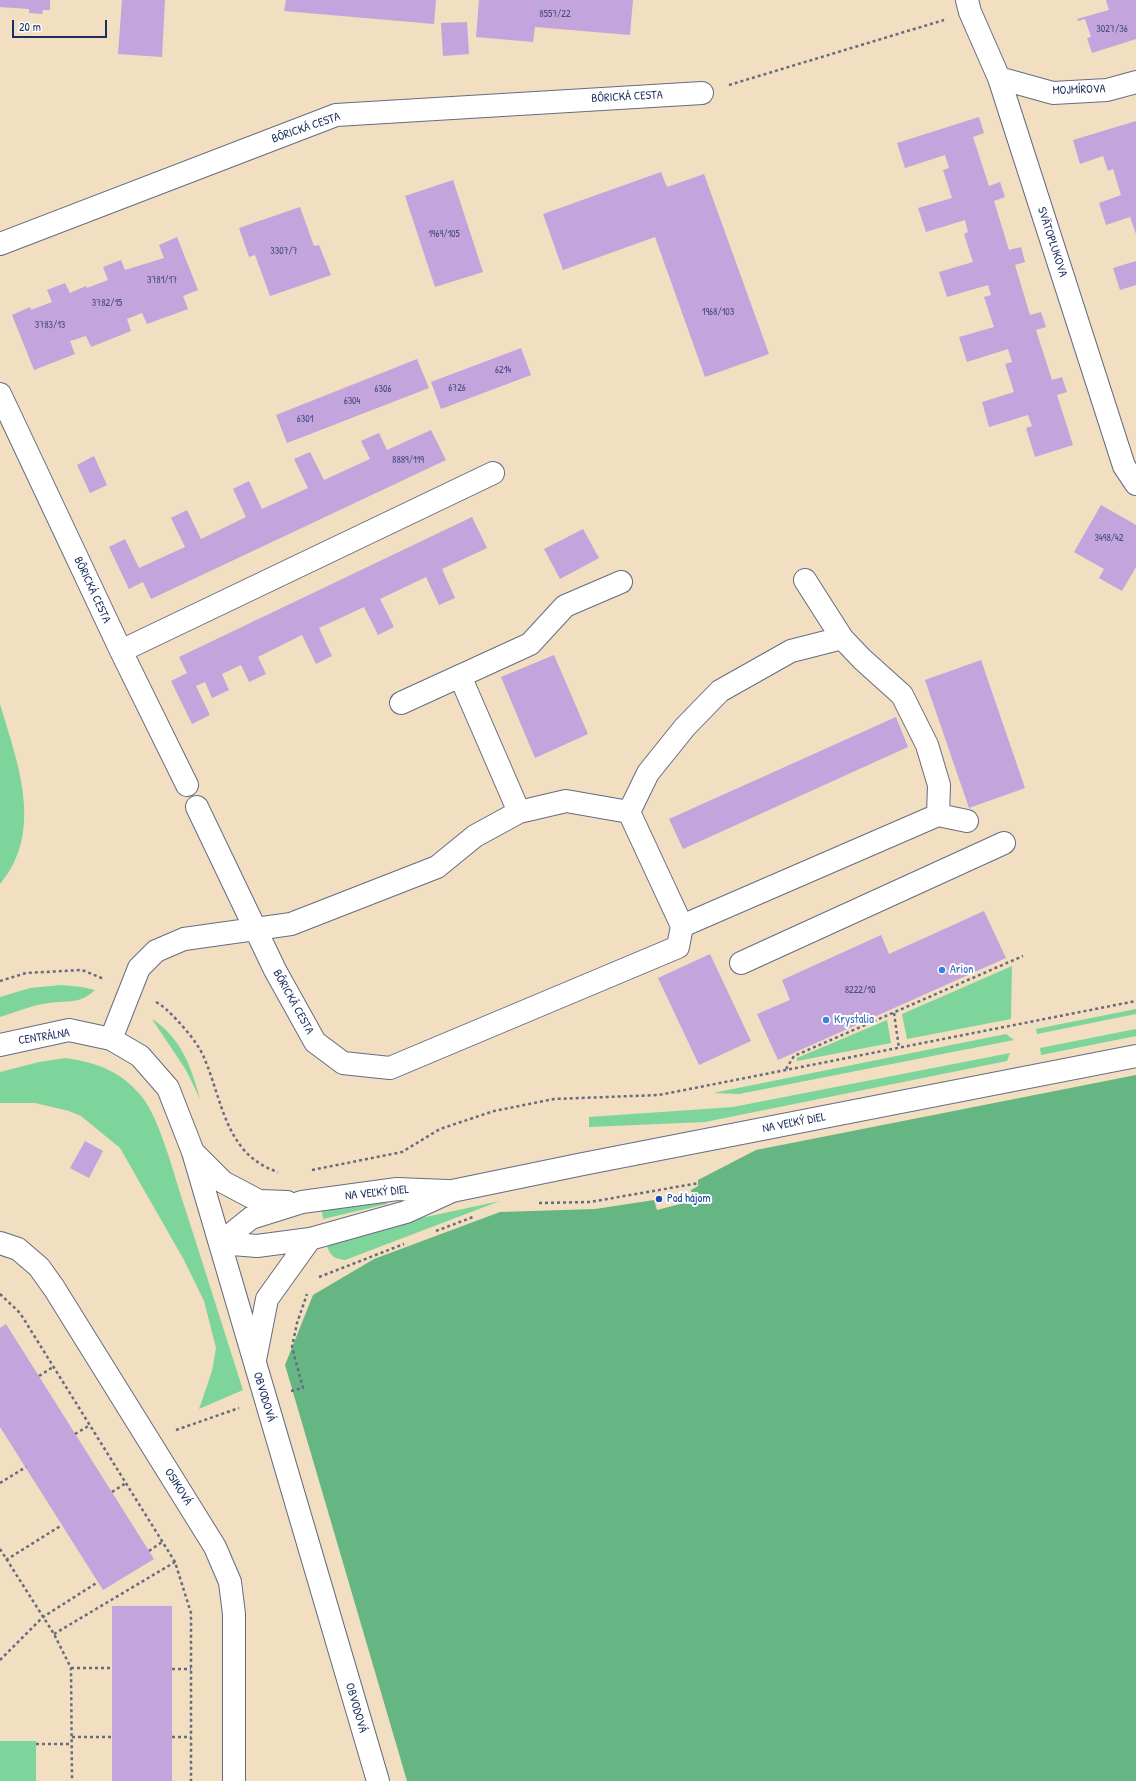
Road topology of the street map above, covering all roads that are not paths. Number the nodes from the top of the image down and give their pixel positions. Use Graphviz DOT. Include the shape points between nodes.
graph roads {
  1 [pos="967,0"];
  2 [pos="999,78"];
  3 [pos="1136,82"];
  4 [pos="702,93"];
  5 [pos="0,244"];
  6 [pos="0,394"];
  7 [pos="493,473"];
  8 [pos="1136,484"];
  9 [pos="805,580"];
  10 [pos="621,582"];
  11 [pos="842,638"];
  12 [pos="121,651"];
  13 [pos="460,676"];
  14 [pos="400,703"];
  15 [pos="187,785"];
  16 [pos="197,807"];
  17 [pos="519,812"];
  18 [pos="629,812"];
  19 [pos="938,815"];
  20 [pos="967,821"];
  21 [pos="1004,843"];
  22 [pos="682,926"];
  23 [pos="254,928"];
  24 [pos="741,963"];
  25 [pos="111,1039"];
  26 [pos="0,1045"];
  27 [pos="1136,1056"];
  28 [pos="193,1152"];
  29 [pos="452,1191"];
  30 [pos="302,1202"];
  31 [pos="310,1239"];
  32 [pos="0,1243"];
  33 [pos="220,1243"];
  34 [pos="254,1363"];
  35 [pos="234,1781"];
  36 [pos="378,1781"];
  1 -- 2 [label="street, SVÄTOPLUKOVA"];
  2 -- 3 [label="street, MOJMÍROVA" via="1053,93 1106,90"];
  2 -- 8 [label="street, SVÄTOPLUKOVA" via="1124,466"];
  4 -- 5 [label="street, BÔRICKÁ CESTA" via="336,115"];
  6 -- 12 [label="street, BÔRICKÁ CESTA"];
  7 -- 12 [label="street"];
  9 -- 11 [label="street"];
  10 -- 13 [label="street" via="565,606 530,644"];
  11 -- 18 [label="street" via="791,651 720,691 685,727 648,774"];
  11 -- 19 [label="street" via="902,695 927,745 937,778"];
  12 -- 15 [label="street, BÔRICKÁ CESTA"];
  13 -- 14 [label="street"];
  13 -- 17 [label="street"];
  16 -- 23 [label="street, BÔRICKÁ CESTA"];
  17 -- 18 [label="street" via="566,801"];
  17 -- 23 [label="street" via="475,836 437,867 291,924"];
  18 -- 22 [label="street"];
  19 -- 20 [label="street"];
  19 -- 22 [label="street"];
  21 -- 24 [label="street"];
  22 -- 23 [label="street, BÔRICKÁ CESTA" via="678,947 390,1068 343,1063 315,1042"];
  23 -- 25 [label="street" via="184,939 156,951 139,968"];
  25 -- 26 [label="street, CENTRÁLNA" via="69,1030"];
  25 -- 28 [label="street, OBVODOVÁ" via="140,1056 168,1088"];
  27 -- 29 [label="street, NA VEĽKÝ DIEL"];
  28 -- 30 [label="street, NA VEĽKÝ DIEL" via="223,1182 259,1201"];
  28 -- 33 [label="street, OBVODOVÁ"];
  29 -- 30 [label="street, NA VEĽKÝ DIEL" via="397,1189"];
  29 -- 31 [label="street, NA VEĽKÝ DIEL" via="406,1212"];
  30 -- 33 [label="street, NA VEĽKÝ DIEL" via="251,1218"];
  31 -- 33 [label="street, NA VEĽKÝ DIEL" via="257,1246"];
  31 -- 34 [label="street" via="267,1300"];
  32 -- 35 [label="street, OSIKOVÁ" via="18,1249 39,1267 54,1288 215,1547 230,1582 234,1614"];
  33 -- 34 [label="street, OBVODOVÁ"];
  34 -- 36 [label="street, OBVODOVÁ"];
}
